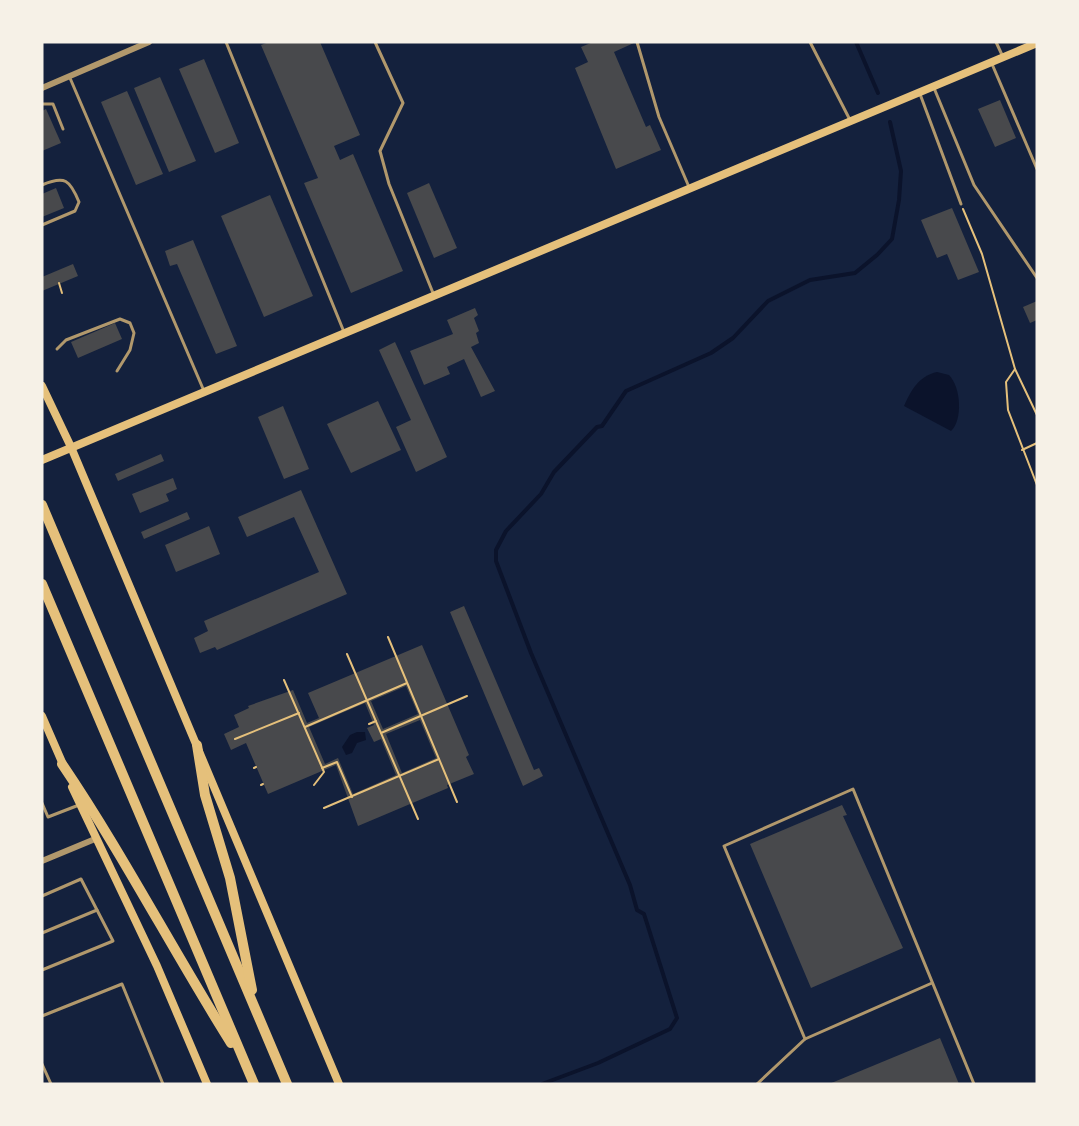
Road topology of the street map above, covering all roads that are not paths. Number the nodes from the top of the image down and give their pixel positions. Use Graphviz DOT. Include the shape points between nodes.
graph roads {
  1 [pos="149,42"];
  2 [pos="226,42"];
  3 [pos="375,42"];
  4 [pos="637,42"];
  5 [pos="810,42"];
  6 [pos="996,42"];
  7 [pos="1037,43"];
  8 [pos="1003,57"];
  9 [pos="992,62"];
  10 [pos="69,76"];
  11 [pos="934,87"];
  12 [pos="42,88"];
  13 [pos="919,93"];
  14 [pos="42,104"];
  15 [pos="850,122"];
  16 [pos="63,129"];
  17 [pos="1037,169"];
  18 [pos="42,185"];
  19 [pos="690,188"];
  20 [pos="961,204"];
  21 [pos="42,225"];
  22 [pos="1037,278"];
  23 [pos="433,295"];
  24 [pos="344,332"];
  25 [pos="57,349"];
  26 [pos="117,370"];
  27 [pos="42,386"];
  28 [pos="204,391"];
  29 [pos="71,447"];
  30 [pos="46,458"];
  31 [pos="42,505"];
  32 [pos="42,585"];
  33 [pos="42,716"];
  34 [pos="197,745"];
  35 [pos="62,764"];
  36 [pos="42,803"];
  37 [pos="80,805"];
  38 [pos="48,817"];
  39 [pos="42,819"];
  40 [pos="95,839"];
  41 [pos="42,861"];
  42 [pos="42,896"];
  43 [pos="97,910"];
  44 [pos="42,933"];
  45 [pos="42,970"];
  46 [pos="932,983"];
  47 [pos="257,1013"];
  48 [pos="42,1016"];
  49 [pos="805,1039"];
  50 [pos="42,1064"];
  51 [pos="248,1071"];
  52 [pos="51,1084"];
  53 [pos="163,1084"];
  54 [pos="207,1084"];
  55 [pos="254,1084"];
  56 [pos="287,1084"];
  57 [pos="339,1084"];
  58 [pos="757,1084"];
  59 [pos="974,1084"];
  1 -- 10 [label="street"];
  2 -- 24 [label="lane"];
  3 -- 23 [label="lane" via="403,103 380,151 388,184"];
  4 -- 19 [label="lane" via="659,117"];
  5 -- 15 [label="lane"];
  6 -- 8 [label="lane"];
  7 -- 8 [label="main road"];
  8 -- 9 [label="main road"];
  9 -- 11 [label="main road"];
  9 -- 17 [label="lane"];
  10 -- 12 [label="street"];
  10 -- 28 [label="lane"];
  11 -- 13 [label="main road"];
  11 -- 22 [label="lane" via="974,185"];
  13 -- 15 [label="main road"];
  13 -- 20 [label="lane"];
  14 -- 16 [label="lane" via="53,104"];
  15 -- 19 [label="main road"];
  18 -- 21 [label="lane" via="64,180 73,187 79,202 75,212"];
  19 -- 23 [label="main road"];
  23 -- 24 [label="main road"];
  24 -- 28 [label="main road"];
  25 -- 26 [label="lane" via="66,340 120,319 130,323 134,333 130,350"];
  27 -- 29 [label="main road"];
  28 -- 29 [label="main road"];
  29 -- 30 [label="main road"];
  29 -- 34 [label="main road"];
  31 -- 47 [label="highway"];
  32 -- 51 [label="highway"];
  33 -- 35 [label="main road"];
  34 -- 47 [label="highway" via="205,795 230,879"];
  34 -- 57 [label="main road"];
  35 -- 37 [label="main road"];
  35 -- 51 [label="highway" via="108,833 176,957"];
  36 -- 38 [label="lane"];
  37 -- 38 [label="lane"];
  37 -- 40 [label="main road"];
  38 -- 39 [label="lane"];
  40 -- 41 [label="street"];
  40 -- 54 [label="main road" via="157,966"];
  42 -- 43 [label="lane" via="81,879"];
  43 -- 44 [label="lane"];
  43 -- 45 [label="lane" via="113,941"];
  46 -- 49 [label="lane"];
  46 -- 49 [label="lane" via="853,789 745,836 724,846"];
  46 -- 59 [label="lane"];
  47 -- 56 [label="highway"];
  48 -- 53 [label="lane" via="122,984"];
  49 -- 58 [label="lane"];
  50 -- 52 [label="lane"];
  51 -- 55 [label="highway"];
}
